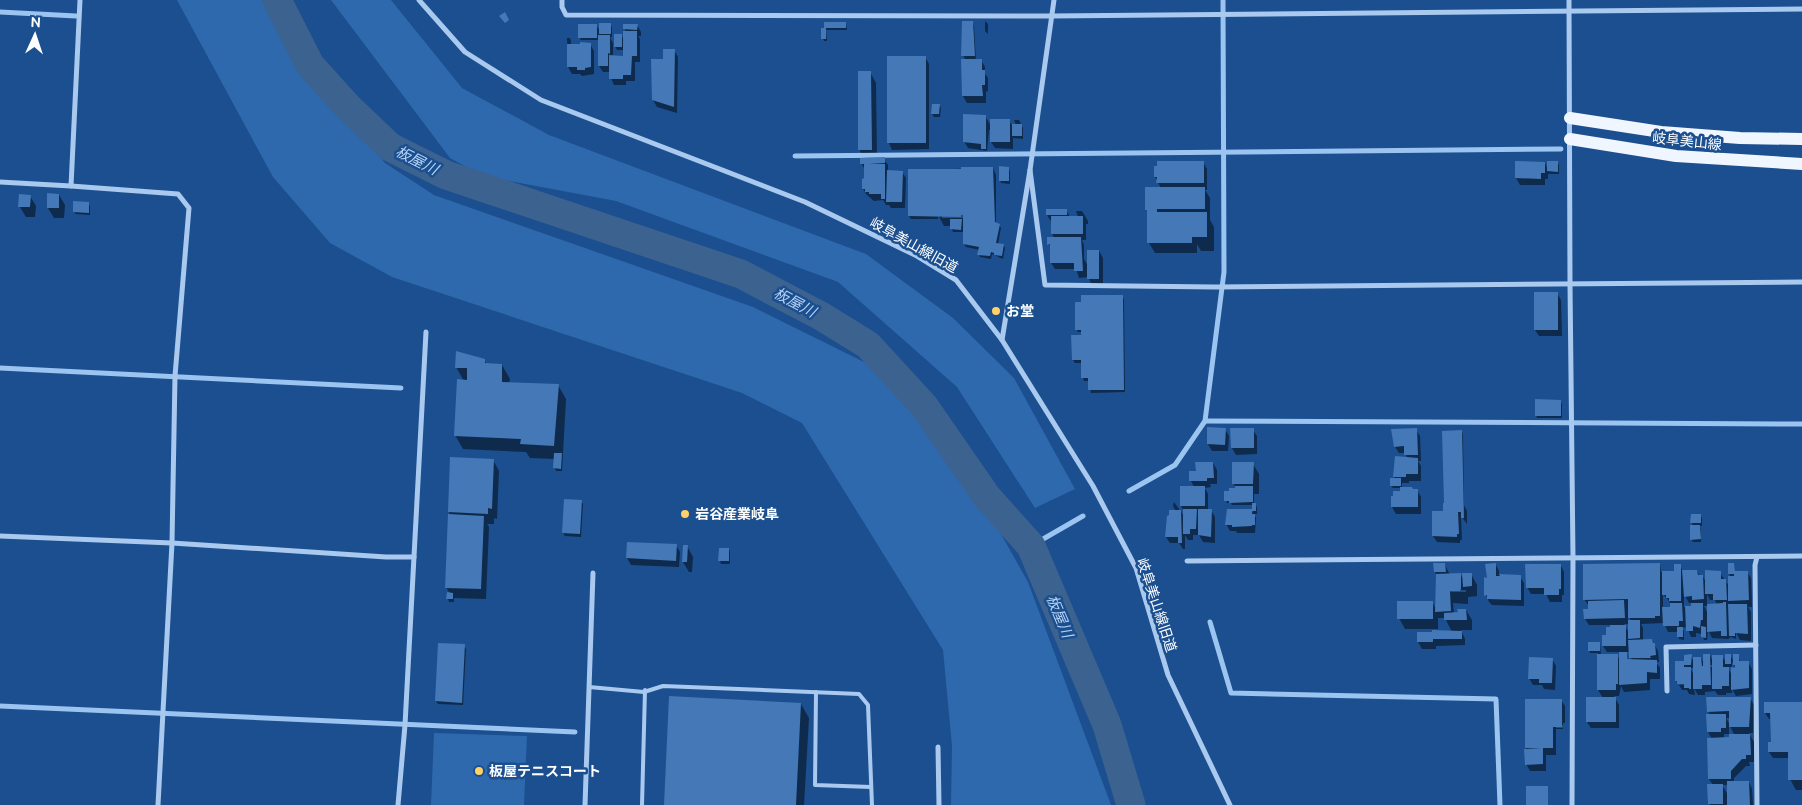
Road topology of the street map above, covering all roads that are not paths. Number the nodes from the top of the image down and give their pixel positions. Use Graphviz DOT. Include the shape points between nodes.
graph roads {
  1 [pos="80,0"];
  2 [pos="420,0"];
  3 [pos="562,0"];
  4 [pos="1054,0"];
  5 [pos="1569,0"];
  6 [pos="1802,9"];
  7 [pos="1569,10"];
  8 [pos="1051,16"];
  9 [pos="1570,118"];
  10 [pos="1570,139"];
  11 [pos="1802,139"];
  12 [pos="1802,164"];
  13 [pos="1030,170"];
  14 [pos="0,182"];
  15 [pos="72,186"];
  16 [pos="1802,282"];
  17 [pos="1570,284"];
  18 [pos="426,332"];
  19 [pos="1002,340"];
  20 [pos="0,536"];
  21 [pos="172,543"];
  22 [pos="1757,556"];
  23 [pos="1802,556"];
  24 [pos="414,557"];
  25 [pos="1573,558"];
  26 [pos="1187,561"];
  27 [pos="593,573"];
  28 [pos="1756,646"];
  29 [pos="589,687"];
  30 [pos="644,691"];
  31 [pos="1668,691"];
  32 [pos="816,692"];
  33 [pos="938,747"];
  34 [pos="871,787"];
  35 [pos="158,805"];
  36 [pos="398,805"];
  37 [pos="584,805"];
  38 [pos="642,805"];
  39 [pos="872,805"];
  40 [pos="939,805"];
  41 [pos="1230,805"];
  42 [pos="1572,805"];
  43 [pos="1757,805"];
  1 -- 15 [label="street"];
  2 -- 19 [label="street, 岐阜美山線旧道" via="465,52 541,100 805,202 917,256 956,280"];
  3 -- 8 [label="street" via="566,15"];
  4 -- 8 [label="street"];
  5 -- 7 [label="street"];
  6 -- 7 [label="street"];
  7 -- 8 [label="street"];
  7 -- 9 [label="street"];
  8 -- 13 [label="street"];
  9 -- 10 [label="street"];
  9 -- 11 [label="main road, 岐阜美山線" via="1661,132"];
  10 -- 12 [label="main road, 岐阜美山線" via="1676,156"];
  10 -- 17 [label="street"];
  13 -- 17 [label="street" via="1045,285"];
  13 -- 19 [label="street"];
  14 -- 15 [label="street"];
  15 -- 21 [label="street" via="178,194 189,208 175,376"];
  16 -- 17 [label="street"];
  17 -- 25 [label="street"];
  18 -- 24 [label="street"];
  19 -- 41 [label="street, 岐阜美山線旧道" via="1093,486 1136,568 1168,675"];
  20 -- 21 [label="street"];
  21 -- 24 [label="street"];
  21 -- 35 [label="street"];
  22 -- 23 [label="street"];
  22 -- 25 [label="street"];
  22 -- 28 [label="street"];
  24 -- 36 [label="street"];
  25 -- 26 [label="street"];
  25 -- 42 [label="street"];
  27 -- 29 [label="street"];
  28 -- 31 [label="street" via="1666,647"];
  28 -- 43 [label="street"];
  29 -- 30 [label="lane"];
  29 -- 37 [label="street"];
  30 -- 32 [label="lane" via="663,686"];
  30 -- 38 [label="lane"];
  32 -- 34 [label="lane" via="859,694 868,705"];
  32 -- 34 [label="lane" via="815,785"];
  33 -- 40 [label="street"];
  34 -- 39 [label="lane"];
}
